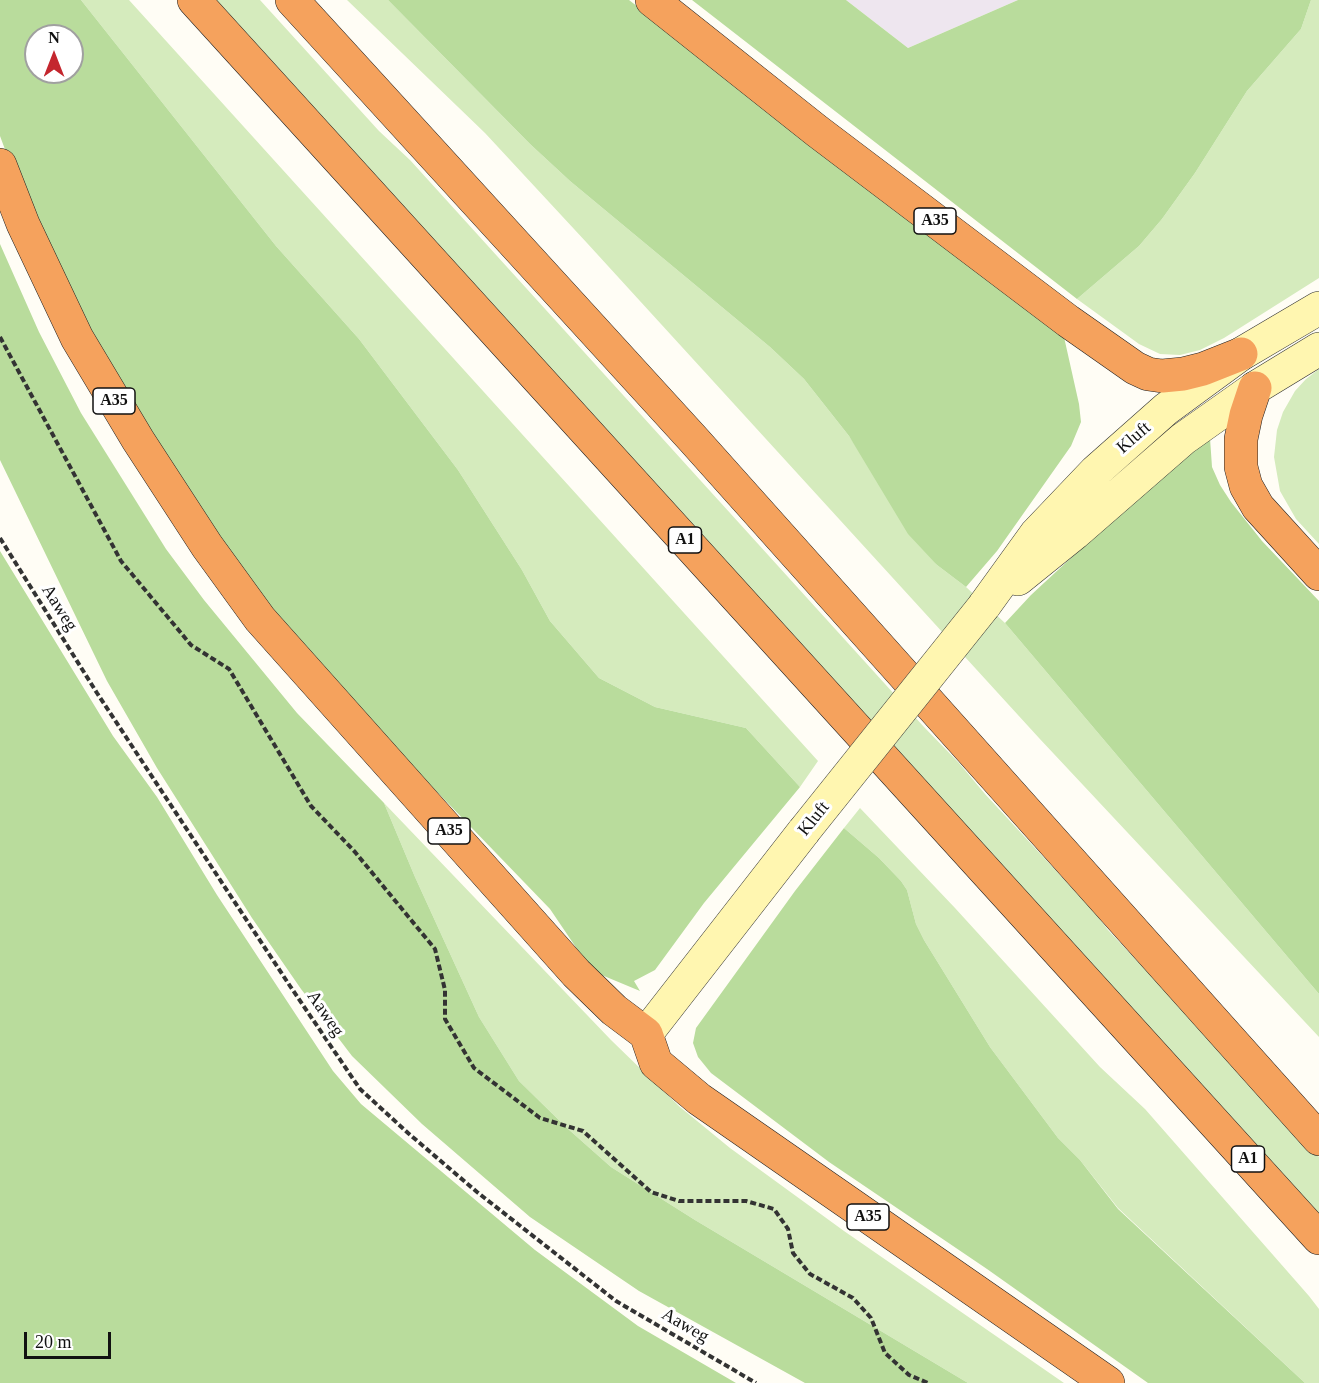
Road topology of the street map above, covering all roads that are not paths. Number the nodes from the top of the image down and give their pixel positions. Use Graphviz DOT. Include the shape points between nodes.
graph roads {
  1 [pos="194,0"];
  2 [pos="292,0"];
  3 [pos="652,0"];
  4 [pos="0,165"];
  5 [pos="1319,308"];
  6 [pos="1319,349"];
  7 [pos="1241,354"];
  8 [pos="1255,388"];
  9 [pos="1319,574"];
  10 [pos="984,606"];
  11 [pos="646,1034"];
  12 [pos="1319,1139"];
  13 [pos="1319,1238"];
  14 [pos="1108,1383"];
  1 -- 13 [label="highway, A1"];
  2 -- 12 [label="highway" via="686,430"];
  3 -- 7 [label="highway, A35" via="817,131 1136,368 1155,375 1183,374"];
  4 -- 11 [label="highway, A35" via="77,338 156,469 260,619 576,973"];
  5 -- 7 [label="main road, Kluft"];
  6 -- 8 [label="main road, Kluft"];
  7 -- 10 [label="main road, Kluft" via="1166,409 1096,471 1036,534"];
  8 -- 9 [label="highway" via="1241,440 1246,486 1258,507"];
  8 -- 10 [label="main road, Kluft" via="1183,438"];
  10 -- 11 [label="main road, Kluft, bridge"];
  11 -- 14 [label="highway, A35" via="656,1063 699,1099"];
}
